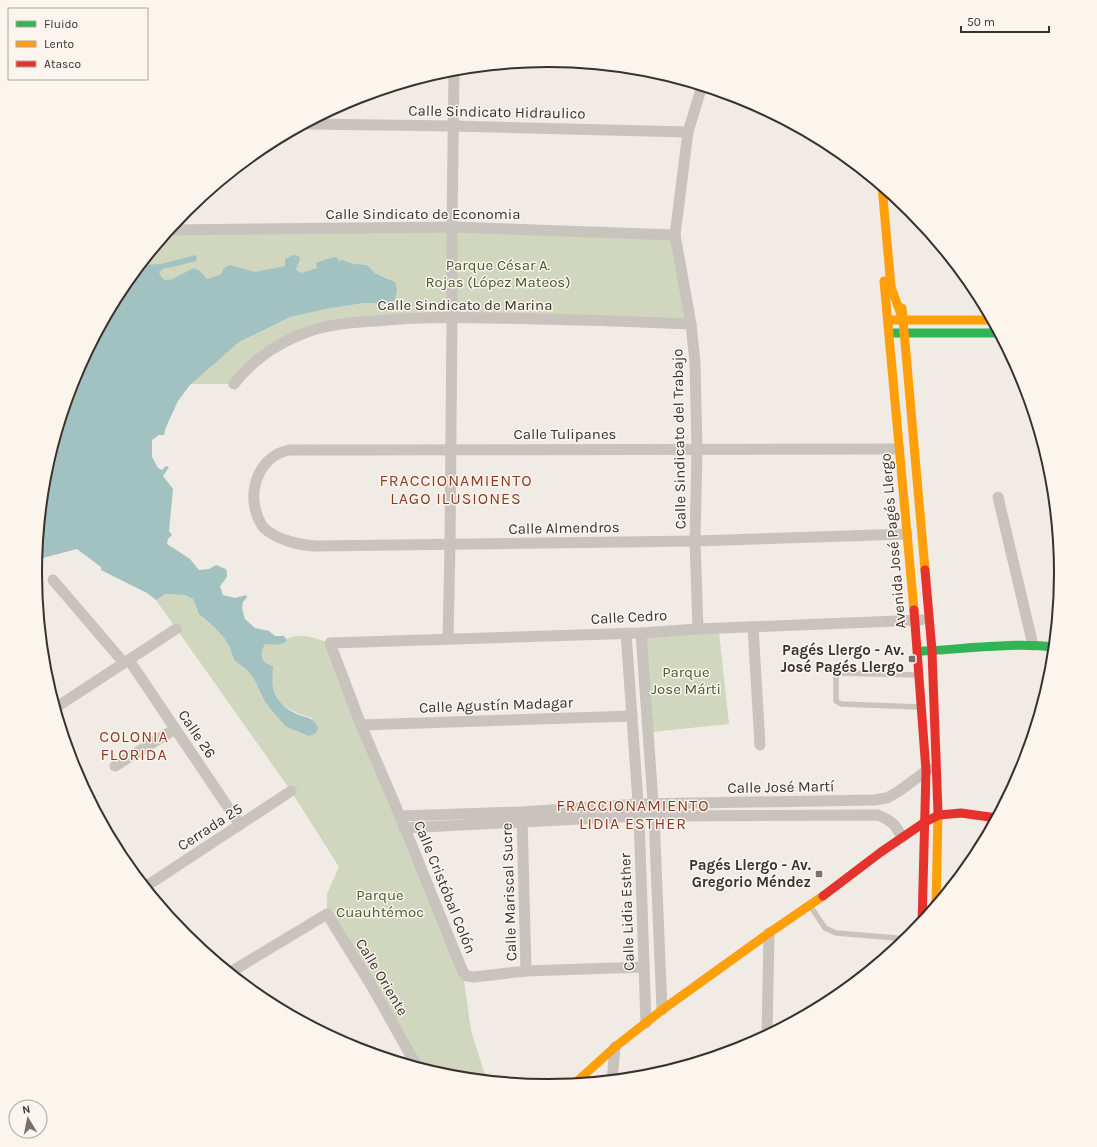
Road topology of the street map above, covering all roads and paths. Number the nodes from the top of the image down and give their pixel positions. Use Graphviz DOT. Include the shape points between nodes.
graph roads {
  1 [pos="454,76"];
  2 [pos="701,91"];
  3 [pos="315,124"];
  4 [pos="454,126"];
  5 [pos="688,132"];
  6 [pos="876,188"];
  7 [pos="883,194"];
  8 [pos="452,227"];
  9 [pos="177,230"];
  10 [pos="676,235"];
  11 [pos="900,289"];
  12 [pos="452,317"];
  13 [pos="888,320"];
  14 [pos="903,320"];
  15 [pos="987,320"];
  16 [pos="691,324"];
  17 [pos="889,333"];
  18 [pos="904,333"];
  19 [pos="994,333"];
  20 [pos="234,384"];
  21 [pos="451,449"];
  22 [pos="697,449"];
  23 [pos="899,449"];
  24 [pos="254,492"];
  25 [pos="998,497"];
  26 [pos="907,534"];
  27 [pos="695,541"];
  28 [pos="450,545"];
  29 [pos="52,580"];
  30 [pos="930,619"];
  31 [pos="915,620"];
  32 [pos="753,627"];
  33 [pos="176,629"];
  34 [pos="698,629"];
  35 [pos="626,633"];
  36 [pos="641,633"];
  37 [pos="448,639"];
  38 [pos="330,642"];
  39 [pos="1033,645"];
  40 [pos="1050,647"];
  41 [pos="932,651"];
  42 [pos="917,652"];
  43 [pos="127,661"];
  44 [pos="918,675"];
  45 [pos="59,705"];
  46 [pos="921,707"];
  47 [pos="632,716"];
  48 [pos="361,725"];
  49 [pos="175,729"];
  50 [pos="760,745"];
  51 [pos="938,765"];
  52 [pos="115,766"];
  53 [pos="926,771"];
  54 [pos="291,791"];
  55 [pos="638,804"];
  56 [pos="653,804"];
  57 [pos="939,815"];
  58 [pos="400,816"];
  59 [pos="639,816"];
  60 [pos="654,816"];
  61 [pos="522,817"];
  62 [pos="992,817"];
  63 [pos="925,822"];
  64 [pos="240,826"];
  65 [pos="404,828"];
  66 [pos="902,837"];
  67 [pos="149,884"];
  68 [pos="936,898"];
  69 [pos="810,906"];
  70 [pos="922,915"];
  71 [pos="769,933"];
  72 [pos="900,938"];
  73 [pos="644,967"];
  74 [pos="234,970"];
  75 [pos="526,971"];
  76 [pos="662,1010"];
  77 [pos="646,1023"];
  78 [pos="767,1030"];
  79 [pos="615,1047"];
  80 [pos="407,1060"];
  81 [pos="612,1076"];
  82 [pos="580,1079"];
  1 -- 4 [label="street"];
  2 -- 5 [label="street, Calle Sindicato del Trabajo"];
  3 -- 4 [label="street, Calle Sindicato Hidraulico"];
  4 -- 5 [label="street, Calle Sindicato Hidraulico"];
  4 -- 8 [label="street"];
  5 -- 10 [label="street, Calle Sindicato del Trabajo"];
  6 -- 13 [label="main road, Avenida José Pagés Llergo"];
  7 -- 14 [label="main road" via="891,287"];
  8 -- 9 [label="street, Calle Sindicato de Economia"];
  8 -- 10 [label="street, Calle Sindicato de Economia"];
  8 -- 12 [label="street"];
  10 -- 16 [label="street, Calle Sindicato del Trabajo"];
  11 -- 14 [label="main road, Avenida José Pagés Llergo"];
  12 -- 16 [label="street, Calle Sindicato de Marina"];
  12 -- 20 [label="street, Calle Sindicato de Marina" via="369,321 313,330 292,338 268,352 250,366"];
  12 -- 21 [label="street"];
  13 -- 14 [label="main road"];
  13 -- 17 [label="main road, Avenida José Pagés Llergo"];
  14 -- 15 [label="main road"];
  14 -- 18 [label="main road, Avenida José Pagés Llergo"];
  16 -- 22 [label="street, Calle Sindicato del Trabajo"];
  17 -- 18 [label="main road"];
  17 -- 23 [label="main road, Avenida José Pagés Llergo"];
  18 -- 19 [label="main road"];
  18 -- 30 [label="main road, Avenida José Pagés Llergo"];
  21 -- 22 [label="street, Calle Tulipanes"];
  21 -- 24 [label="street, Calle Tulipanes" via="288,450 278,453 265,464 258,476"];
  21 -- 28 [label="street"];
  22 -- 23 [label="street, Calle Tulipanes"];
  22 -- 27 [label="street, Calle Sindicato del Trabajo"];
  23 -- 26 [label="main road, Avenida José Pagés Llergo"];
  24 -- 28 [label="street, Calle Almendros" via="256,513 263,527 294,543 316,546"];
  25 -- 39 [label="street"];
  26 -- 27 [label="street, Calle Almendros"];
  26 -- 31 [label="main road, Avenida José Pagés Llergo"];
  27 -- 28 [label="street, Calle Almendros"];
  27 -- 34 [label="street, Calle Sindicato del Trabajo"];
  28 -- 37 [label="street"];
  29 -- 43 [label="street, Calle 26"];
  30 -- 31 [label="street, Calle Cedro"];
  30 -- 41 [label="main road, Avenida José Pagés Llergo"];
  31 -- 32 [label="street, Calle Cedro"];
  31 -- 42 [label="main road, Avenida José Pagés Llergo"];
  32 -- 34 [label="street, Calle Cedro"];
  32 -- 50 [label="street"];
  33 -- 43 [label="street"];
  34 -- 36 [label="street, Calle Cedro"];
  35 -- 36 [label="street, Calle Cedro"];
  35 -- 37 [label="street, Calle Cedro"];
  35 -- 47 [label="street, Calle Lidia Esther"];
  36 -- 56 [label="street, Calle Lidia Esther"];
  37 -- 38 [label="street, Calle Cedro"];
  38 -- 48 [label="street, Calle Cristóbal Colón"];
  39 -- 40 [label="main road"];
  39 -- 41 [label="main road"];
  41 -- 42 [label="main road"];
  41 -- 51 [label="main road, Avenida José Pagés Llergo"];
  42 -- 44 [label="main road, Avenida José Pagés Llergo"];
  43 -- 45 [label="street"];
  43 -- 49 [label="street, Calle 26"];
  44 -- 46 [label="main road, Avenida José Pagés Llergo"];
  44 -- 46 [label="lane" via="838,673 836,701 841,704"];
  46 -- 53 [label="main road, Avenida José Pagés Llergo"];
  47 -- 48 [label="street, Calle Agustín Madagar"];
  47 -- 55 [label="street, Calle Lidia Esther"];
  48 -- 58 [label="street, Calle Cristóbal Colón"];
  49 -- 52 [label="street"];
  49 -- 64 [label="street, Calle 26"];
  51 -- 53 [label="street, Calle José Martí"];
  51 -- 57 [label="main road, Avenida José Pagés Llergo"];
  53 -- 56 [label="street, Calle José Martí" via="887,798 874,800"];
  53 -- 63 [label="main road, Avenida José Pagés Llergo"];
  54 -- 64 [label="street, Cerrada 25"];
  55 -- 56 [label="street, Calle José Martí"];
  55 -- 59 [label="street, Calle Lidia Esther"];
  55 -- 61 [label="street, Calle José Martí"];
  56 -- 60 [label="street, Calle Lidia Esther"];
  57 -- 62 [label="main road" via="961,814"];
  57 -- 63 [label="main road"];
  57 -- 68 [label="main road, Avenida José Pagés Llergo"];
  58 -- 61 [label="street, Calle José Martí"];
  58 -- 65 [label="street, Calle Cristóbal Colón"];
  59 -- 60 [label="street, Calle José Martí"];
  59 -- 61 [label="street, Calle José Martí"];
  59 -- 73 [label="street, Calle Lidia Esther"];
  60 -- 66 [label="street, Calle José Martí" via="878,815 897,826"];
  60 -- 76 [label="street, Calle Lidia Esther"];
  61 -- 65 [label="street, Calle José Martí"];
  61 -- 75 [label="street, Calle Mariscal Sucre"];
  63 -- 66 [label="main road"];
  63 -- 70 [label="main road, Avenida José Pagés Llergo"];
  64 -- 67 [label="street, Cerrada 25"];
  65 -- 75 [label="street, Calle Cristóbal Colón" via="463,972 474,977"];
  66 -- 69 [label="main road"];
  69 -- 71 [label="main road"];
  69 -- 72 [label="lane" via="825,928 836,933"];
  71 -- 76 [label="main road"];
  71 -- 78 [label="street"];
  73 -- 75 [label="street, Calle Cristóbal Colón"];
  73 -- 77 [label="street, Calle Lidia Esther"];
  74 -- 80 [label="street, Calle Oriente" via="327,914 371,985"];
  76 -- 77 [label="main road"];
  77 -- 79 [label="main road"];
  79 -- 81 [label="street"];
  79 -- 82 [label="main road"];
}
